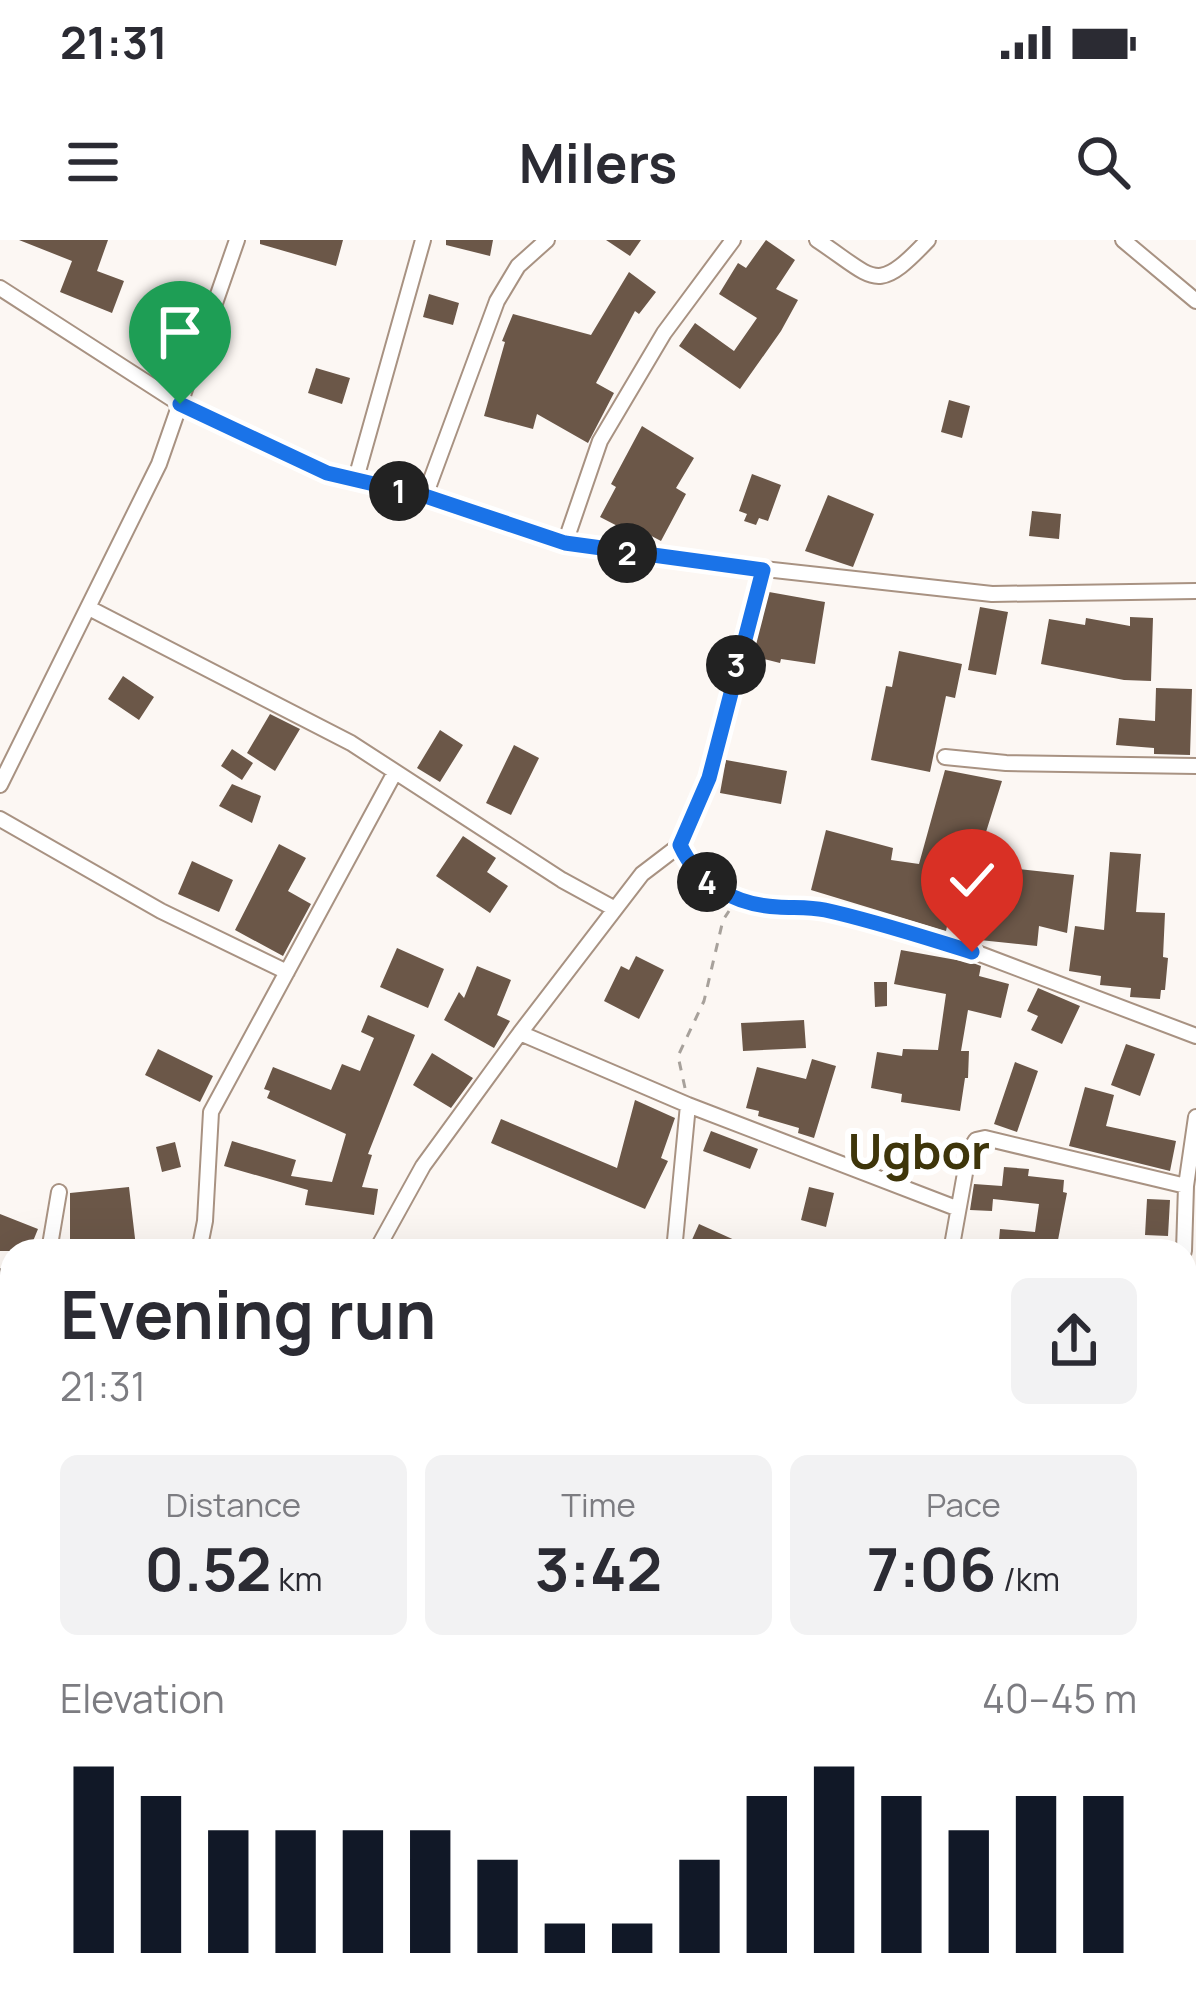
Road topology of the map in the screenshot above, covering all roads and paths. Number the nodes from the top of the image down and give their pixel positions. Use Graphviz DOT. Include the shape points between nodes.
graph roads {
  1 [pos="237,240"];
  2 [pos="423,240"];
  3 [pos="547,240"];
  4 [pos="733,240"];
  5 [pos="817,240"];
  6 [pos="928,240"];
  7 [pos="1124,240"];
  8 [pos="0,288"];
  9 [pos="1196,301"];
  10 [pos="180,404"];
  11 [pos="355,482"];
  12 [pos="425,496"];
  13 [pos="565,543"];
  14 [pos="763,570"];
  15 [pos="1196,591"];
  16 [pos="89,608"];
  17 [pos="945,757"];
  18 [pos="1196,766"];
  19 [pos="394,774"];
  20 [pos="0,785"];
  21 [pos="0,819"];
  22 [pos="680,845"];
  23 [pos="737,900"];
  24 [pos="615,909"];
  25 [pos="287,972"];
  26 [pos="520,1033"];
  27 [pos="1196,1036"];
  28 [pos="688,1105"];
  29 [pos="1196,1117"];
  30 [pos="1186,1186"];
  31 [pos="58,1192"];
  32 [pos="956,1208"];
  33 [pos="51,1239"];
  34 [pos="201,1239"];
  35 [pos="382,1239"];
  36 [pos="675,1239"];
  37 [pos="952,1239"];
  38 [pos="1188,1239"];
  1 -- 10 [label="street"];
  2 -- 11 [label="street"];
  3 -- 12 [label="street" via="497,301"];
  4 -- 13 [label="street" via="664,333 600,441"];
  5 -- 6 [label="street" via="885,278"];
  7 -- 9 [label="street"];
  8 -- 10 [label="street"];
  10 -- 11 [label="street"];
  10 -- 16 [label="street"];
  11 -- 12 [label="street"];
  12 -- 13 [label="street"];
  13 -- 14 [label="street"];
  14 -- 15 [label="street" via="992,594"];
  14 -- 22 [label="street" via="709,778"];
  16 -- 19 [label="street" via="351,743"];
  16 -- 20 [label="street"];
  17 -- 18 [label="street"];
  19 -- 24 [label="street"];
  19 -- 25 [label="street"];
  21 -- 25 [label="street"];
  22 -- 23 [label="street" via="698,874"];
  22 -- 24 [label="street"];
  23 -- 27 [label="street" via="819,908 907,932"];
  23 -- 28 [label="path" via="723,920 704,1001 678,1057"];
  24 -- 26 [label="street"];
  25 -- 34 [label="street" via="211,1112"];
  26 -- 28 [label="street"];
  26 -- 35 [label="street" via="422,1166"];
  28 -- 32 [label="street"];
  28 -- 36 [label="street"];
  29 -- 30 [label="street"];
  30 -- 32 [label="street" via="985,1138 969,1151"];
  30 -- 38 [label="street"];
  31 -- 33 [label="street"];
  32 -- 37 [label="street"];
}
